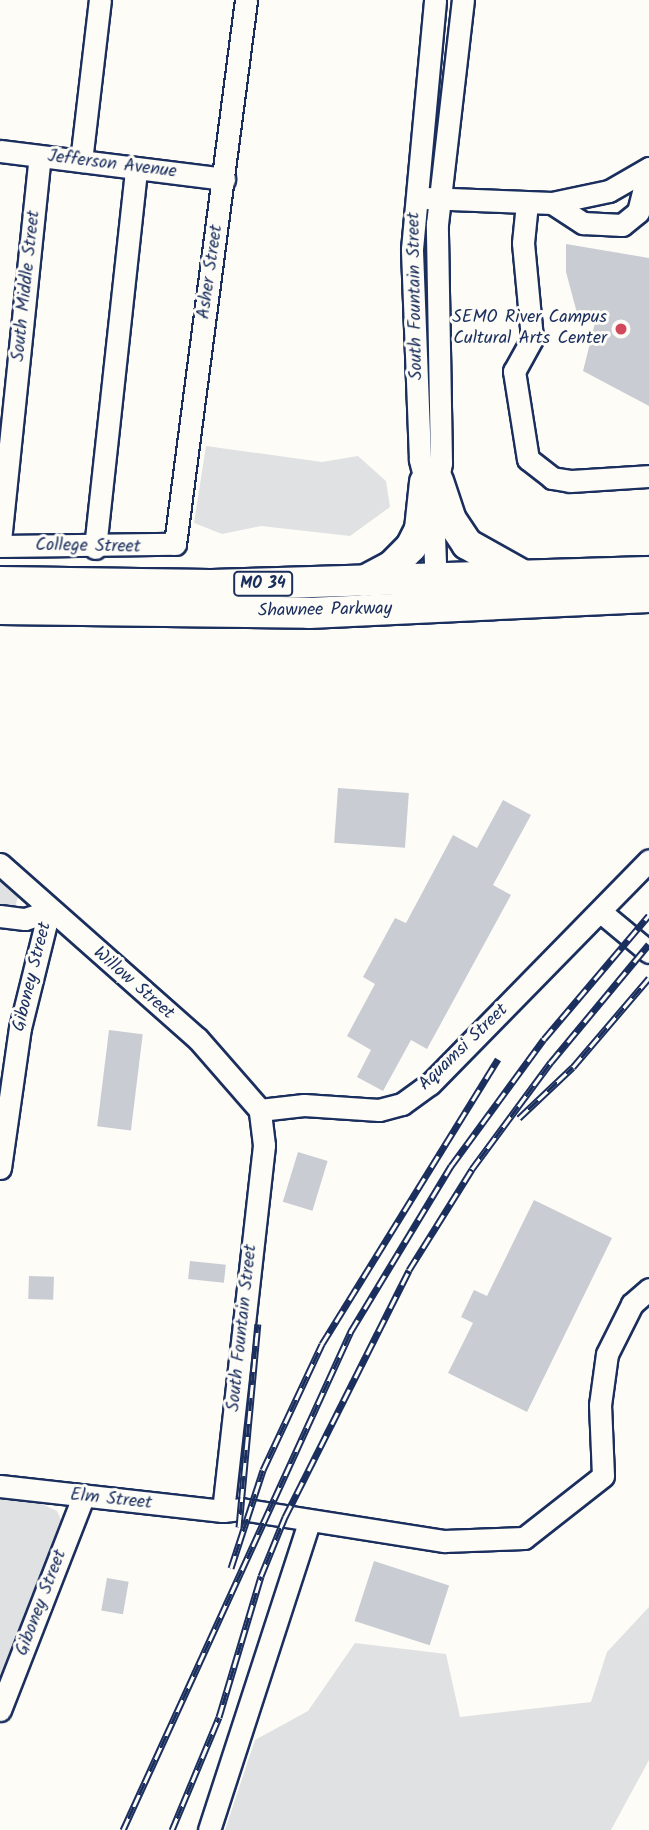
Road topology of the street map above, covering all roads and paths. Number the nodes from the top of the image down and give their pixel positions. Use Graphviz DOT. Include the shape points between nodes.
graph roads {
  1 [pos="100,0"];
  2 [pos="246,0"];
  3 [pos="435,0"];
  4 [pos="463,0"];
  5 [pos="0,152"];
  6 [pos="40,156"];
  7 [pos="80,162"];
  8 [pos="136,168"];
  9 [pos="649,168"];
  10 [pos="224,179"];
  11 [pos="415,197"];
  12 [pos="439,199"];
  13 [pos="527,203"];
  14 [pos="552,203"];
  15 [pos="649,476"];
  16 [pos="432,490"];
  17 [pos="0,541"];
  18 [pos="175,544"];
  19 [pos="0,546"];
  20 [pos="95,548"];
  21 [pos="649,572"];
  22 [pos="526,577"];
  23 [pos="0,582"];
  24 [pos="361,582"];
  25 [pos="436,594"];
  26 [pos="649,597"];
  27 [pos="0,609"];
  28 [pos="649,860"];
  29 [pos="0,864"];
  30 [pos="49,911"];
  31 [pos="602,913"];
  32 [pos="0,916"];
  33 [pos="649,952"];
  34 [pos="260,1110"];
  35 [pos="0,1168"];
  36 [pos="649,1289"];
  37 [pos="0,1486"];
  38 [pos="83,1497"];
  39 [pos="222,1511"];
  40 [pos="309,1522"];
  41 [pos="0,1710"];
  42 [pos="209,1830"];
  1 -- 7 [label="street"];
  2 -- 10 [label="street, Asher Street"];
  3 -- 11 [label="street, South Fountain Street"];
  4 -- 12 [label="street, South Fountain Street"];
  5 -- 6 [label="street, Jefferson Avenue"];
  6 -- 7 [label="street, Jefferson Avenue"];
  6 -- 17 [label="street, South Middle Street"];
  7 -- 8 [label="street, Jefferson Avenue"];
  8 -- 10 [label="street, Jefferson Avenue"];
  8 -- 20 [label="street"];
  9 -- 14 [label="street" via="609,191"];
  9 -- 14 [label="street" via="638,212 622,225 583,223"];
  10 -- 18 [label="street, Asher Street"];
  11 -- 12 [label="street"];
  11 -- 16 [label="street, South Fountain Street" via="413,312"];
  12 -- 13 [label="street"];
  12 -- 16 [label="street, South Fountain Street" via="441,463"];
  13 -- 14 [label="street"];
  13 -- 15 [label="street" via="523,243 532,339 514,371 528,459 552,478 570,481"];
  16 -- 22 [label="highway" via="467,544"];
  16 -- 24 [label="highway" via="411,547 392,566"];
  16 -- 25 [label="street, South Fountain Street"];
  18 -- 20 [label="street, College Street"];
  19 -- 20 [label="street, College Street"];
  21 -- 22 [label="highway, Shawnee Parkway / MO 34"];
  22 -- 25 [label="highway, Shawnee Parkway / MO 34"];
  23 -- 24 [label="highway, Shawnee Parkway / MO 34" via="94,587"];
  24 -- 25 [label="highway, Shawnee Parkway / MO 34"];
  25 -- 26 [label="highway, Shawnee Parkway / MO 34"];
  25 -- 27 [label="highway, Shawnee Parkway / MO 34" via="202,613"];
  28 -- 31 [label="street, Aquamsi Street"];
  29 -- 30 [label="street, Willow Street"];
  30 -- 32 [label="street" via="25,919"];
  30 -- 34 [label="street, Willow Street" via="198,1039"];
  30 -- 35 [label="street, Giboney Street" via="20,1028"];
  31 -- 33 [label="street"];
  31 -- 34 [label="street, Aquamsi Street" via="430,1084 402,1104 379,1110 304,1105"];
  34 -- 39 [label="street, South Fountain Street" via="264,1145"];
  36 -- 40 [label="street, Elm Street" via="632,1304 607,1354 600,1405 603,1476 524,1538 444,1541"];
  37 -- 38 [label="street, Elm Street"];
  38 -- 39 [label="street, Elm Street"];
  38 -- 41 [label="street, Giboney Street"];
  39 -- 40 [label="street, Elm Street" via="242,1509"];
  40 -- 42 [label="street"];
}
